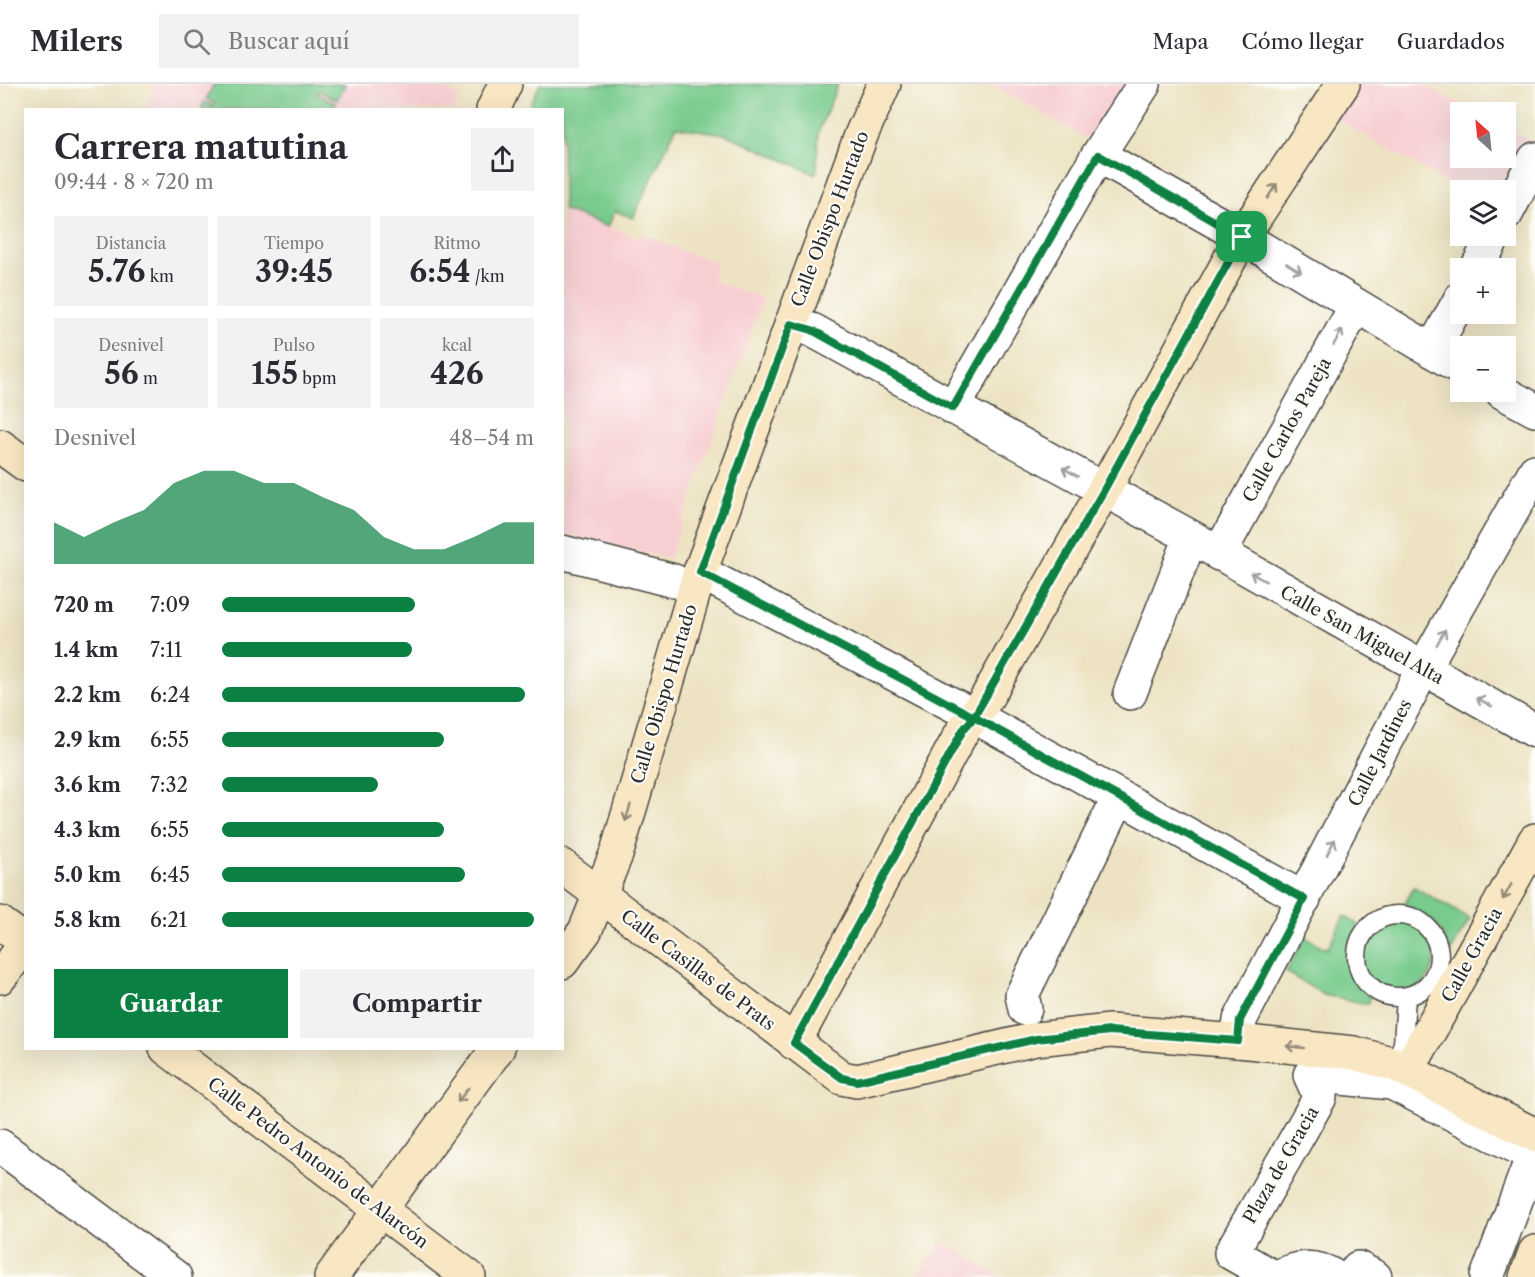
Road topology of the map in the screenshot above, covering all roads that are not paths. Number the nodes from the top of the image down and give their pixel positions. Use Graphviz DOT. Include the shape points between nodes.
graph roads {
  1 [pos="505,84"];
  2 [pos="884,84"];
  3 [pos="1144,84"];
  4 [pos="1343,84"];
  5 [pos="494,108"];
  6 [pos="1098,155"];
  7 [pos="1535,159"];
  8 [pos="1516,195"];
  9 [pos="1242,237"];
  10 [pos="1356,306"];
  11 [pos="1450,318"];
  12 [pos="791,324"];
  13 [pos="1432,351"];
  14 [pos="1450,362"];
  15 [pos="1516,400"];
  16 [pos="953,408"];
  17 [pos="1535,410"];
  18 [pos="0,446"];
  19 [pos="24,464"];
  20 [pos="1535,471"];
  21 [pos="1104,490"];
  22 [pos="1191,537"];
  23 [pos="564,552"];
  24 [pos="1219,554"];
  25 [pos="687,577"];
  26 [pos="1424,669"];
  27 [pos="1130,693"];
  28 [pos="974,717"];
  29 [pos="1535,731"];
  30 [pos="1119,797"];
  31 [pos="1535,840"];
  32 [pos="564,867"];
  33 [pos="601,895"];
  34 [pos="1304,899"];
  35 [pos="0,923"];
  36 [pos="24,941"];
  37 [pos="24,946"];
  38 [pos="564,959"];
  39 [pos="0,977"];
  40 [pos="1406,997"];
  41 [pos="1025,1009"];
  42 [pos="1238,1041"];
  43 [pos="794,1043"];
  44 [pos="169,1050"];
  45 [pos="497,1050"];
  46 [pos="1401,1067"];
  47 [pos="1535,1135"];
  48 [pos="0,1146"];
  49 [pos="381,1210"];
  50 [pos="1535,1252"];
  51 [pos="175,1277"];
  52 [pos="331,1277"];
  53 [pos="469,1277"];
  54 [pos="1274,1277"];
  55 [pos="1335,1277"];
  56 [pos="1353,1277"];
  57 [pos="1375,1277"];
  58 [pos="1487,1277"];
  59 [pos="1526,1277"];
  1 -- 5 [label="street"];
  2 -- 12 [label="street, Calle Obispo Hurtado"];
  3 -- 6 [label="street"];
  9 -- 4 [label="street, one-way"];
  6 -- 9 [label="street"];
  6 -- 16 [label="street"];
  7 -- 8 [label="street"];
  9 -- 10 [label="street, one-way"];
  9 -- 21 [label="street"];
  10 -- 13 [label="street"];
  24 -- 10 [label="street, Calle Carlos Pareja, one-way"];
  11 -- 13 [label="street"];
  12 -- 16 [label="street, Calle San Miguel Alta" via="812,330"];
  12 -- 25 [label="street, Calle Obispo Hurtado"];
  13 -- 14 [label="street"];
  15 -- 17 [label="street"];
  21 -- 16 [label="street, Calle San Miguel Alta, one-way"];
  18 -- 19 [label="street"];
  26 -- 20 [label="street, Calle Jardines, one-way"];
  21 -- 22 [label="street, Calle San Miguel Alta"];
  21 -- 28 [label="street"];
  22 -- 24 [label="street, Calle San Miguel Alta"];
  22 -- 27 [label="street"];
  23 -- 25 [label="street"];
  26 -- 24 [label="street, Calle San Miguel Alta, one-way"];
  25 -- 28 [label="street"];
  25 -- 33 [label="street, Calle Obispo Hurtado, one-way" via="616,852"];
  29 -- 26 [label="street, Calle San Miguel Alta, one-way"];
  34 -- 26 [label="street, Calle Jardines, one-way"];
  28 -- 30 [label="street"];
  28 -- 43 [label="street" via="963,730"];
  30 -- 34 [label="street"];
  30 -- 41 [label="street" via="1022,995"];
  31 -- 46 [label="street, Calle Gracia, one-way"];
  32 -- 33 [label="street, Calle Casillas de Prats"];
  33 -- 38 [label="street, Calle Obispo Hurtado" via="585,931"];
  33 -- 43 [label="street, Calle Casillas de Prats"];
  34 -- 42 [label="street, Calle Jardines" via="1240,1020"];
  35 -- 36 [label="street"];
  37 -- 39 [label="street"];
  40 -- 40 [label="lane" via="1429,984 1439,960 1439,947 1426,925 1415,918 1389,915 1366,928 1356,952 1357,965 1361,977 1381,994"];
  40 -- 46 [label="lane"];
  42 -- 43 [label="street, Calle Casillas de Prats" via="1110,1031 1036,1039 857,1081 842,1078"];
  46 -- 42 [label="street, Calle Casillas de Prats, one-way" via="1354,1053"];
  44 -- 49 [label="street, Calle Pedro Antonio de Alarcón"];
  45 -- 49 [label="street, one-way"];
  46 -- 47 [label="street"];
  48 -- 51 [label="street"];
  49 -- 52 [label="street"];
  49 -- 53 [label="street, Calle Pedro Antonio de Alarcón"];
  50 -- 59 [label="street"];
  54 -- 55 [label="street, Plaza de Gracia" via="1307,1266 1323,1269"];
  54 -- 58 [label="street, Plaza de Gracia" via="1231,1253 1320,1097 1310,1075 1392,1083 1533,1155"];
  56 -- 57 [label="street" via="1358,1268"];
}
